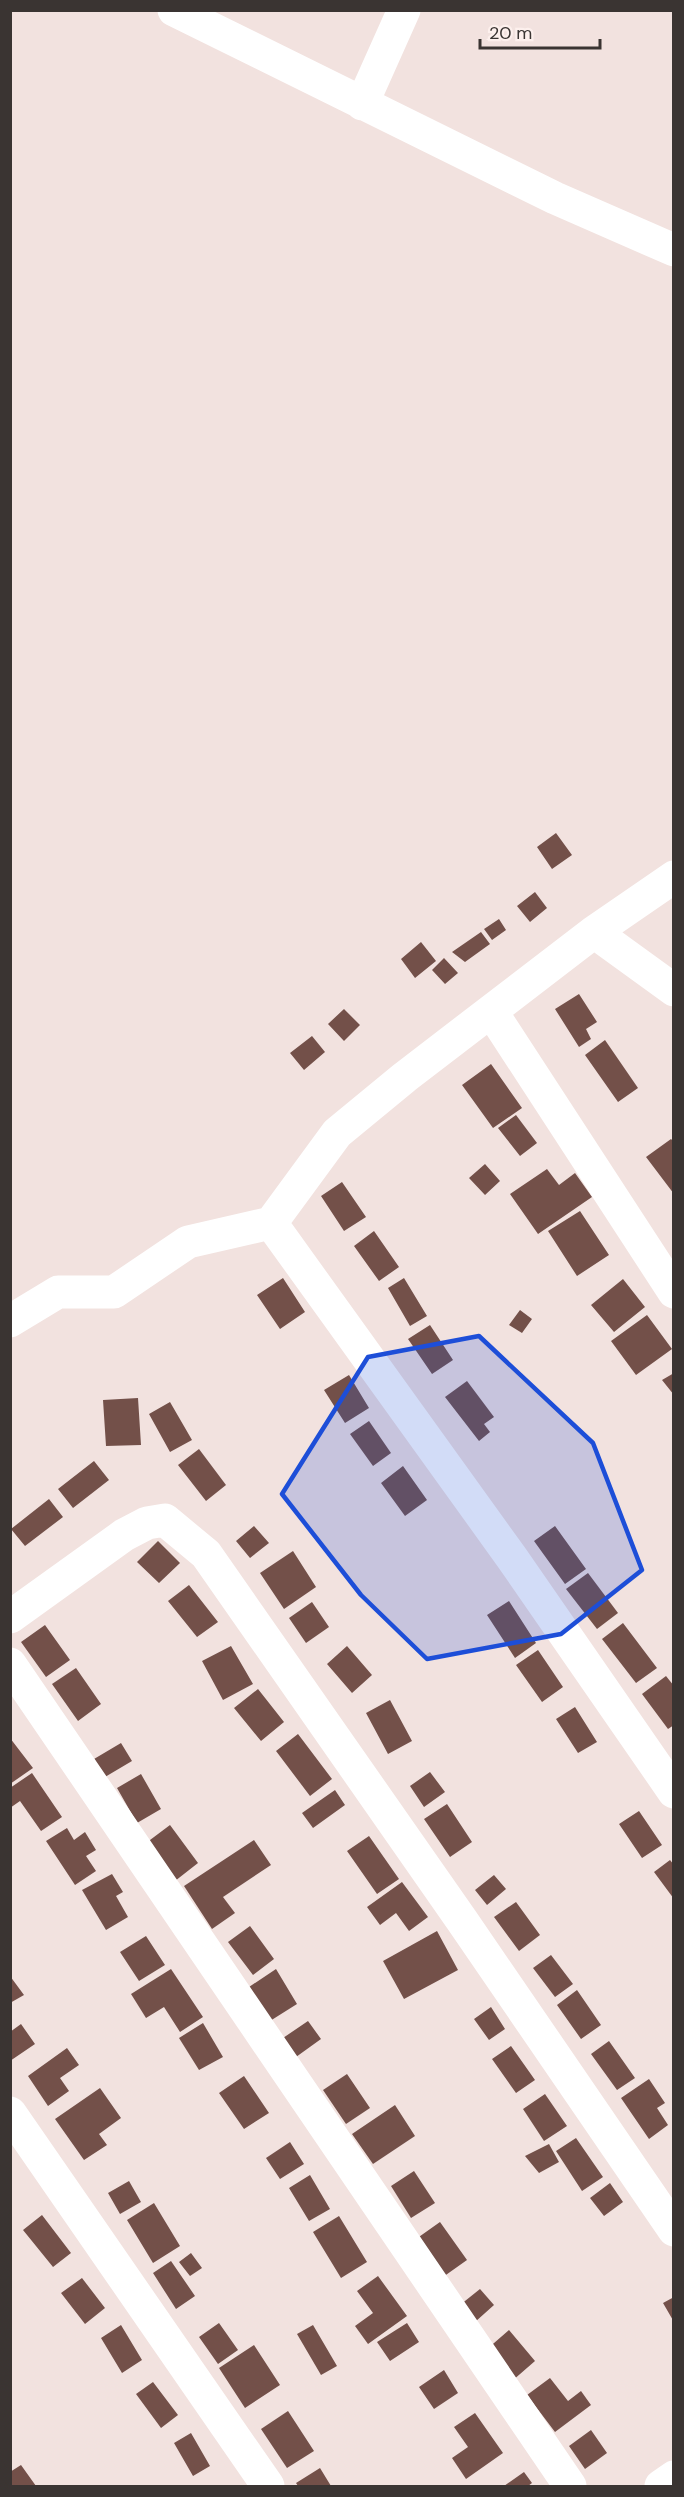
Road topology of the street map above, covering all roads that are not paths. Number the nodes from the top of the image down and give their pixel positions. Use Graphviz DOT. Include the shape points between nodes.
graph roads {
  1 [pos="174,10"];
  2 [pos="404,10"];
  3 [pos="362,104"];
  4 [pos="674,250"];
  5 [pos="674,877"];
  6 [pos="594,932"];
  7 [pos="674,990"];
  8 [pos="491,1011"];
  9 [pos="272,1223"];
  10 [pos="674,1292"];
  11 [pos="10,1322"];
  12 [pos="10,1617"];
  13 [pos="10,1664"];
  14 [pos="674,1792"];
  15 [pos="10,2113"];
  16 [pos="674,2230"];
  17 [pos="674,2477"];
  18 [pos="268,2487"];
  19 [pos="570,2487"];
  20 [pos="661,2487"];
  1 -- 3 [label="street"];
  2 -- 3 [label="street"];
  3 -- 4 [label="street" via="555,198"];
  5 -- 6 [label="street"];
  6 -- 7 [label="street"];
  6 -- 8 [label="street"];
  8 -- 9 [label="street" via="337,1133"];
  8 -- 10 [label="street"];
  9 -- 11 [label="street" via="189,1242 114,1292 58,1292"];
  9 -- 14 [label="street"];
  12 -- 16 [label="street" via="147,1522 165,1520 186,1535 213,1564"];
  13 -- 19 [label="street"];
  15 -- 18 [label="street"];
  17 -- 20 [label="street"];
}
